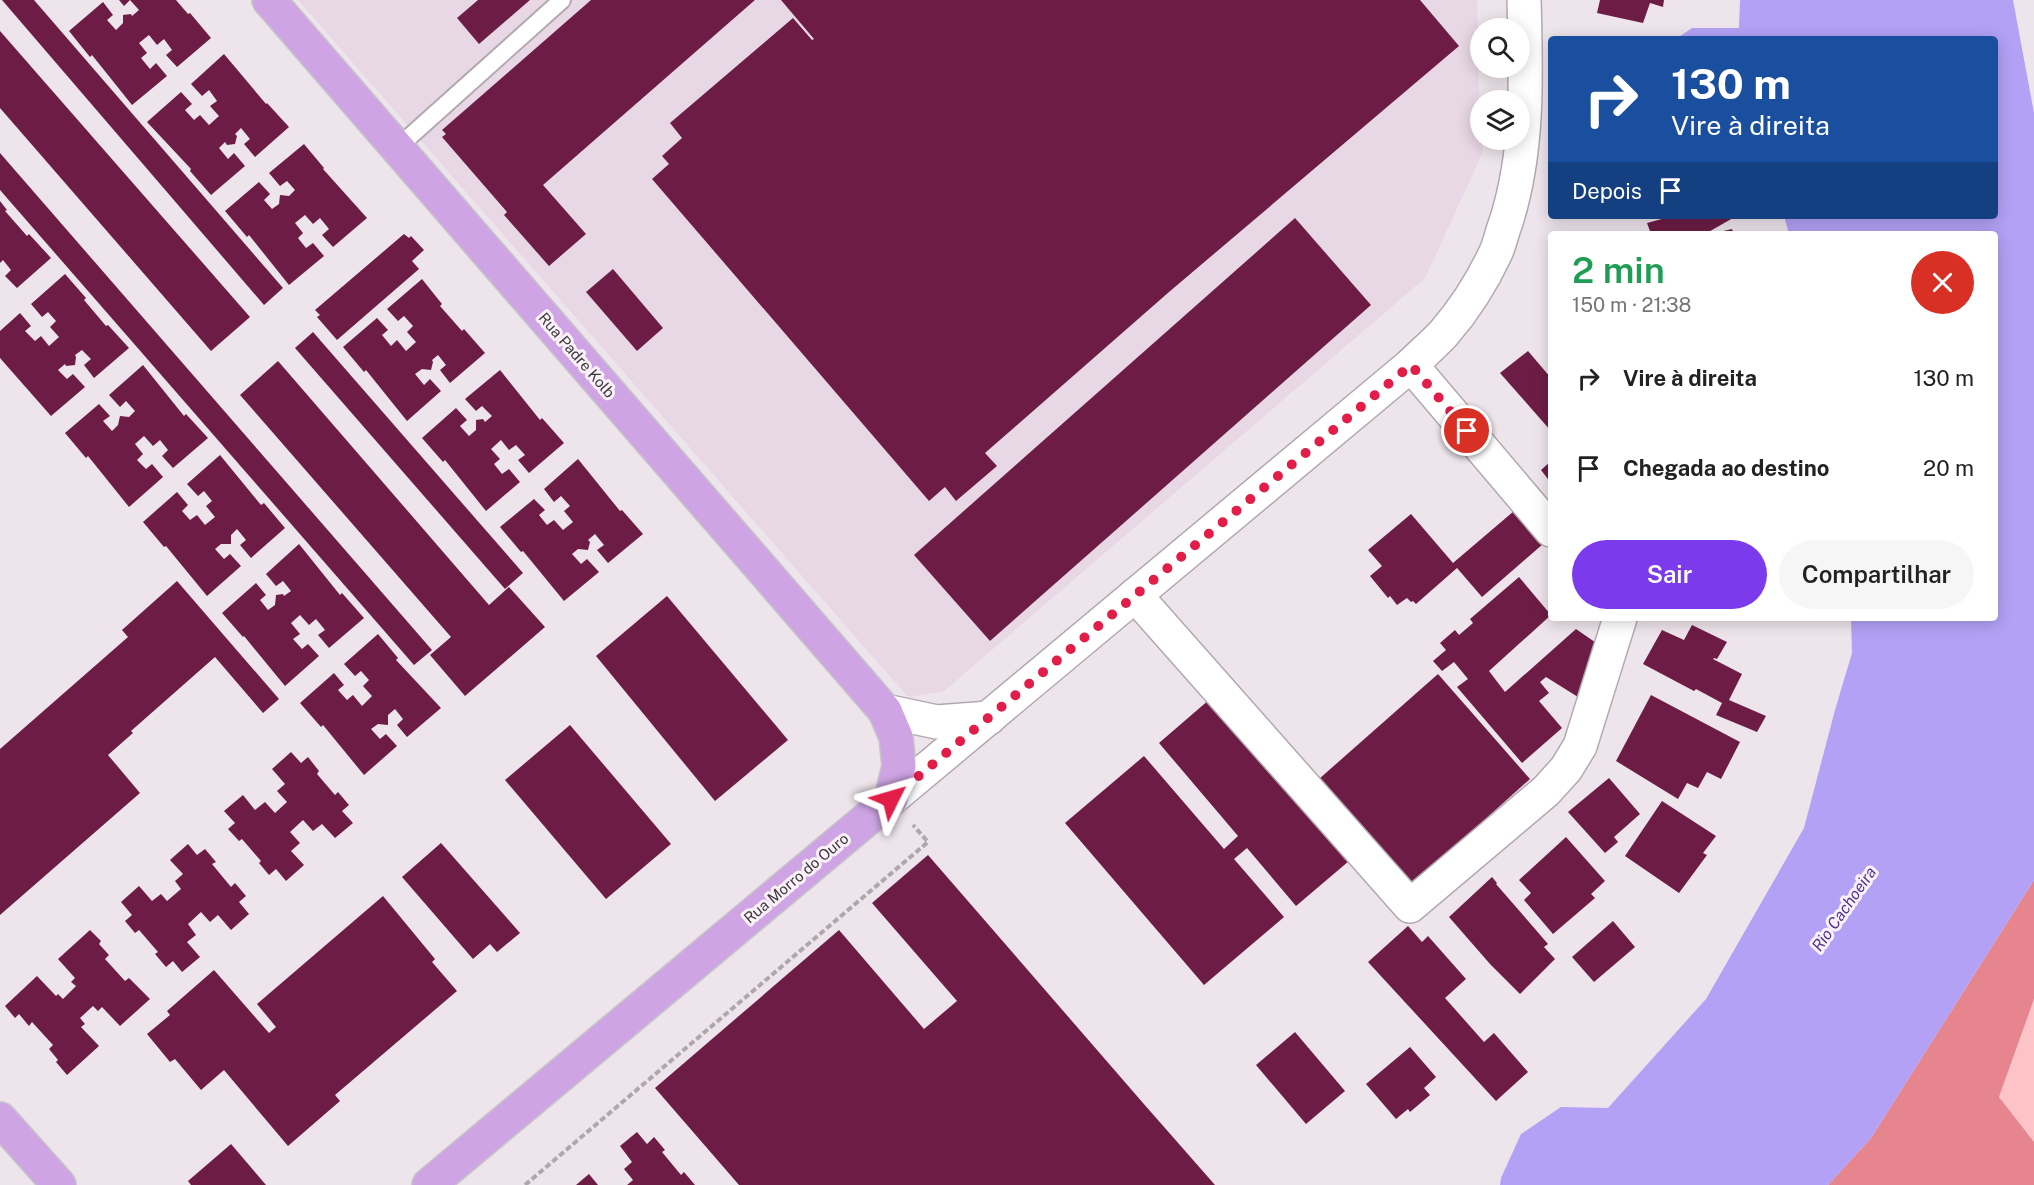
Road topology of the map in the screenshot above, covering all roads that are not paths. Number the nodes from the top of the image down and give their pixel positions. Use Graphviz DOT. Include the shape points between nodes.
graph roads {
  1 [pos="269,0"];
  2 [pos="562,0"];
  3 [pos="1524,0"];
  4 [pos="397,148"];
  5 [pos="1411,365"];
  6 [pos="1548,526"];
  7 [pos="1135,596"];
  8 [pos="1619,621"];
  9 [pos="885,711"];
  10 [pos="988,718"];
  11 [pos="891,799"];
  12 [pos="0,1119"];
  13 [pos="58,1185"];
  14 [pos="429,1185"];
  1 -- 4 [label="main road, Rua Padre Kolb"];
  2 -- 4 [label="lane"];
  3 -- 5 [label="street, Rua Morro do Ouro" via="1524,108 1511,205 1496,251 1472,294 1445,332"];
  4 -- 9 [label="main road, Rua Padre Kolb"];
  5 -- 6 [label="street"];
  5 -- 7 [label="street, Rua Morro do Ouro"];
  7 -- 8 [label="street" via="1410,906 1546,791 1566,769 1580,746"];
  7 -- 10 [label="street, Rua Morro do Ouro"];
  9 -- 10 [label="street" via="937,722"];
  9 -- 11 [label="main road, Rua Padre Kolb" via="896,737 899,766"];
  10 -- 11 [label="street, Rua Morro do Ouro"];
  11 -- 14 [label="main road, Rua Morro do Ouro"];
  12 -- 13 [label="main road"];
}
